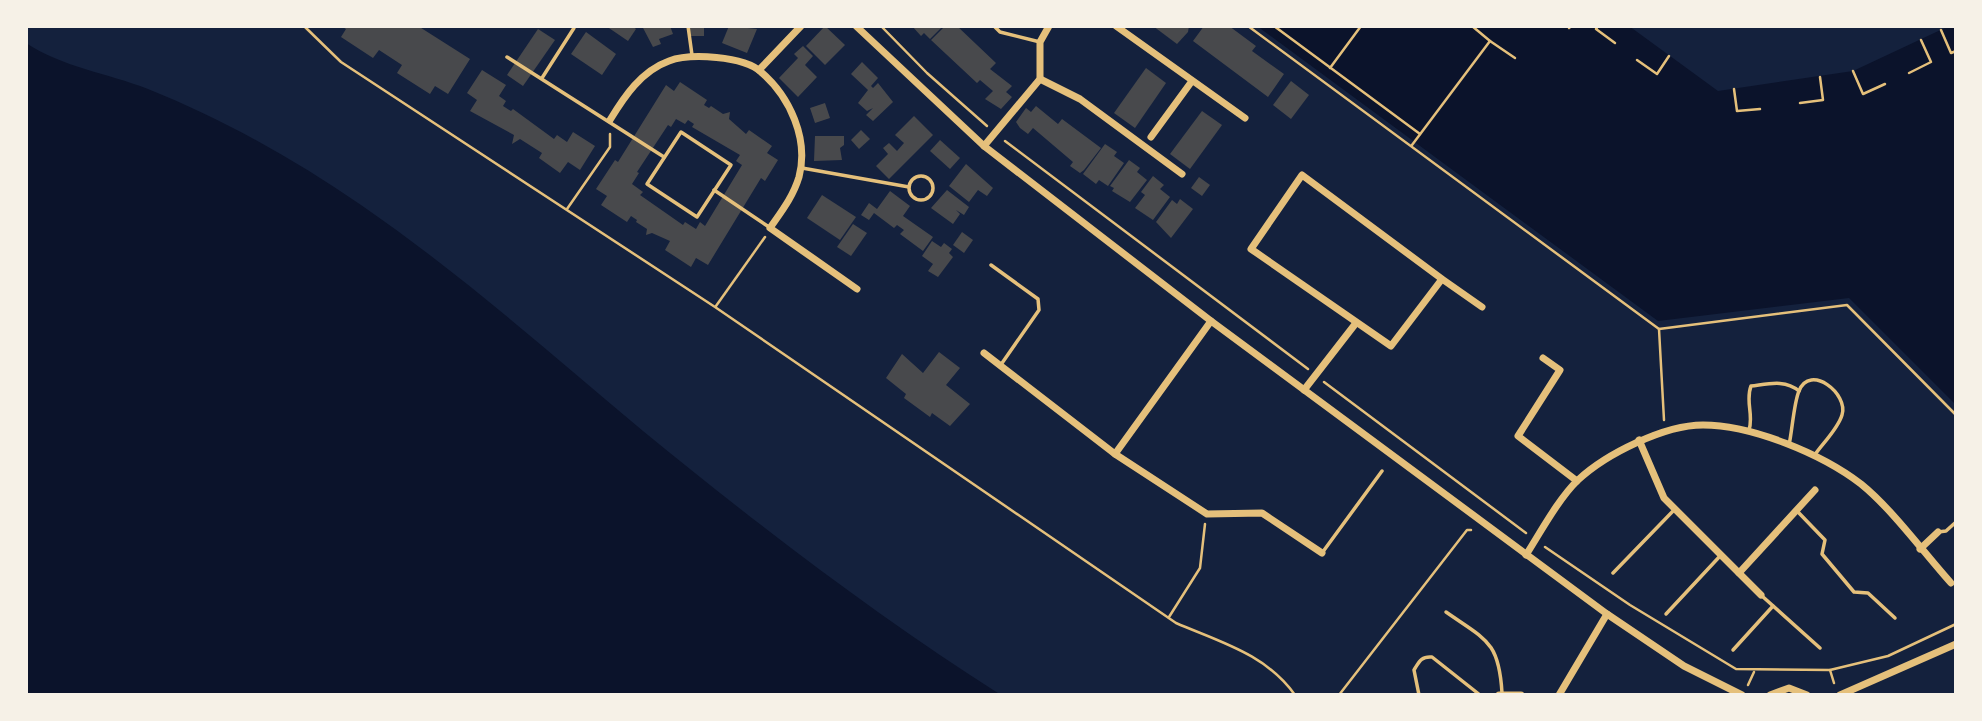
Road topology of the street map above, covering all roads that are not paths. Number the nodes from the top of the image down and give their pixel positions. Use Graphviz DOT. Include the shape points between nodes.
graph roads {
  1 [pos="688,26"];
  2 [pos="801,26"];
  3 [pos="856,26"];
  4 [pos="994,26"];
  5 [pos="1049,26"];
  6 [pos="1115,26"];
  7 [pos="574,28"];
  8 [pos="1040,42"];
  9 [pos="692,55"];
  10 [pos="507,57"];
  11 [pos="760,70"];
  12 [pos="542,78"];
  13 [pos="1040,79"];
  14 [pos="1192,81"];
  15 [pos="1245,118"];
  16 [pos="610,120"];
  17 [pos="1151,137"];
  18 [pos="984,146"];
  19 [pos="664,157"];
  20 [pos="800,168"];
  21 [pos="1182,174"];
  22 [pos="909,187"];
  23 [pos="714,190"];
  24 [pos="770,228"];
  25 [pos="991,265"];
  26 [pos="1442,279"];
  27 [pos="857,289"];
  28 [pos="1482,307"];
  29 [pos="1211,321"];
  30 [pos="1356,323"];
  31 [pos="984,353"];
  32 [pos="1543,358"];
  33 [pos="1000,366"];
  34 [pos="1304,390"];
  35 [pos="1799,391"];
  36 [pos="1748,433"];
  37 [pos="1639,440"];
  38 [pos="1788,446"];
  39 [pos="1115,454"];
  40 [pos="1814,456"];
  41 [pos="1382,471"];
  42 [pos="1577,481"];
  43 [pos="1815,490"];
  44 [pos="1675,509"];
  45 [pos="1797,510"];
  46 [pos="1956,522"];
  47 [pos="1938,532"];
  48 [pos="1920,549"];
  49 [pos="1322,553"];
  50 [pos="1526,555"];
  51 [pos="1721,555"];
  52 [pos="1613,572"];
  53 [pos="1739,573"];
  54 [pos="1953,585"];
  55 [pos="1761,596"];
  56 [pos="1773,606"];
  57 [pos="1446,612"];
  58 [pos="1607,614"];
  59 [pos="1666,614"];
  60 [pos="1895,618"];
  61 [pos="1956,644"];
  62 [pos="1820,648"];
  63 [pos="1733,650"];
  64 [pos="1500,694"];
  65 [pos="1419,695"];
  66 [pos="1480,695"];
  67 [pos="1521,695"];
  68 [pos="1559,695"];
  69 [pos="1743,695"];
  70 [pos="1770,695"];
  71 [pos="1807,695"];
  72 [pos="1839,695"];
  1 -- 9 [label="lane"];
  2 -- 11 [label="street"];
  3 -- 18 [label="street"];
  4 -- 8 [label="lane" via="1000,32"];
  5 -- 8 [label="street"];
  6 -- 14 [label="street"];
  7 -- 12 [label="lane"];
  8 -- 13 [label="street"];
  9 -- 11 [label="street"];
  9 -- 16 [label="street" via="668,61 646,74"];
  10 -- 12 [label="lane"];
  11 -- 20 [label="street" via="785,99 797,126"];
  12 -- 16 [label="lane"];
  13 -- 18 [label="street"];
  13 -- 21 [label="street" via="1080,99"];
  14 -- 15 [label="street"];
  14 -- 17 [label="street"];
  16 -- 19 [label="lane"];
  18 -- 29 [label="street"];
  19 -- 23 [label="lane" via="681,132 731,165"];
  19 -- 23 [label="lane" via="647,184 697,217"];
  20 -- 22 [label="lane"];
  20 -- 24 [label="street" via="791,198"];
  22 -- 22 [label="lane" via="922,177 933,191 925,200 918,200"];
  23 -- 24 [label="lane"];
  24 -- 27 [label="street"];
  25 -- 33 [label="lane" via="1040,304"];
  26 -- 28 [label="street"];
  26 -- 30 [label="street" via="1391,346"];
  26 -- 30 [label="street" via="1302,175 1251,249"];
  29 -- 34 [label="street"];
  29 -- 39 [label="street"];
  30 -- 34 [label="street"];
  31 -- 33 [label="street"];
  32 -- 42 [label="street" via="1560,370 1518,436"];
  33 -- 39 [label="street"];
  34 -- 50 [label="street"];
  35 -- 36 [label="lane" via="1781,383 1751,386"];
  35 -- 38 [label="lane"];
  35 -- 40 [label="lane" via="1814,378 1842,401 1843,414"];
  36 -- 37 [label="street" via="1701,425"];
  36 -- 38 [label="street"];
  37 -- 42 [label="street"];
  37 -- 44 [label="street" via="1664,498"];
  38 -- 40 [label="street"];
  39 -- 49 [label="street" via="1207,514 1262,513"];
  40 -- 48 [label="street" via="1862,485"];
  41 -- 49 [label="lane"];
  42 -- 50 [label="street"];
  43 -- 45 [label="street"];
  44 -- 51 [label="street"];
  44 -- 52 [label="lane"];
  45 -- 53 [label="street"];
  45 -- 60 [label="lane" via="1825,540 1822,554 1854,592 1868,593"];
  46 -- 47 [label="lane"];
  47 -- 48 [label="street"];
  48 -- 54 [label="street"];
  50 -- 58 [label="street"];
  51 -- 53 [label="street"];
  51 -- 59 [label="lane"];
  53 -- 55 [label="street"];
  55 -- 56 [label="lane"];
  56 -- 62 [label="lane"];
  56 -- 63 [label="lane"];
  57 -- 64 [label="lane" via="1491,644 1501,668"];
  58 -- 68 [label="street"];
  58 -- 69 [label="street" via="1684,666"];
  61 -- 72 [label="street"];
  64 -- 67 [label="street"];
  65 -- 66 [label="lane" via="1414,670 1420,659 1432,656"];
  70 -- 71 [label="street" via="1789,688"];
}
